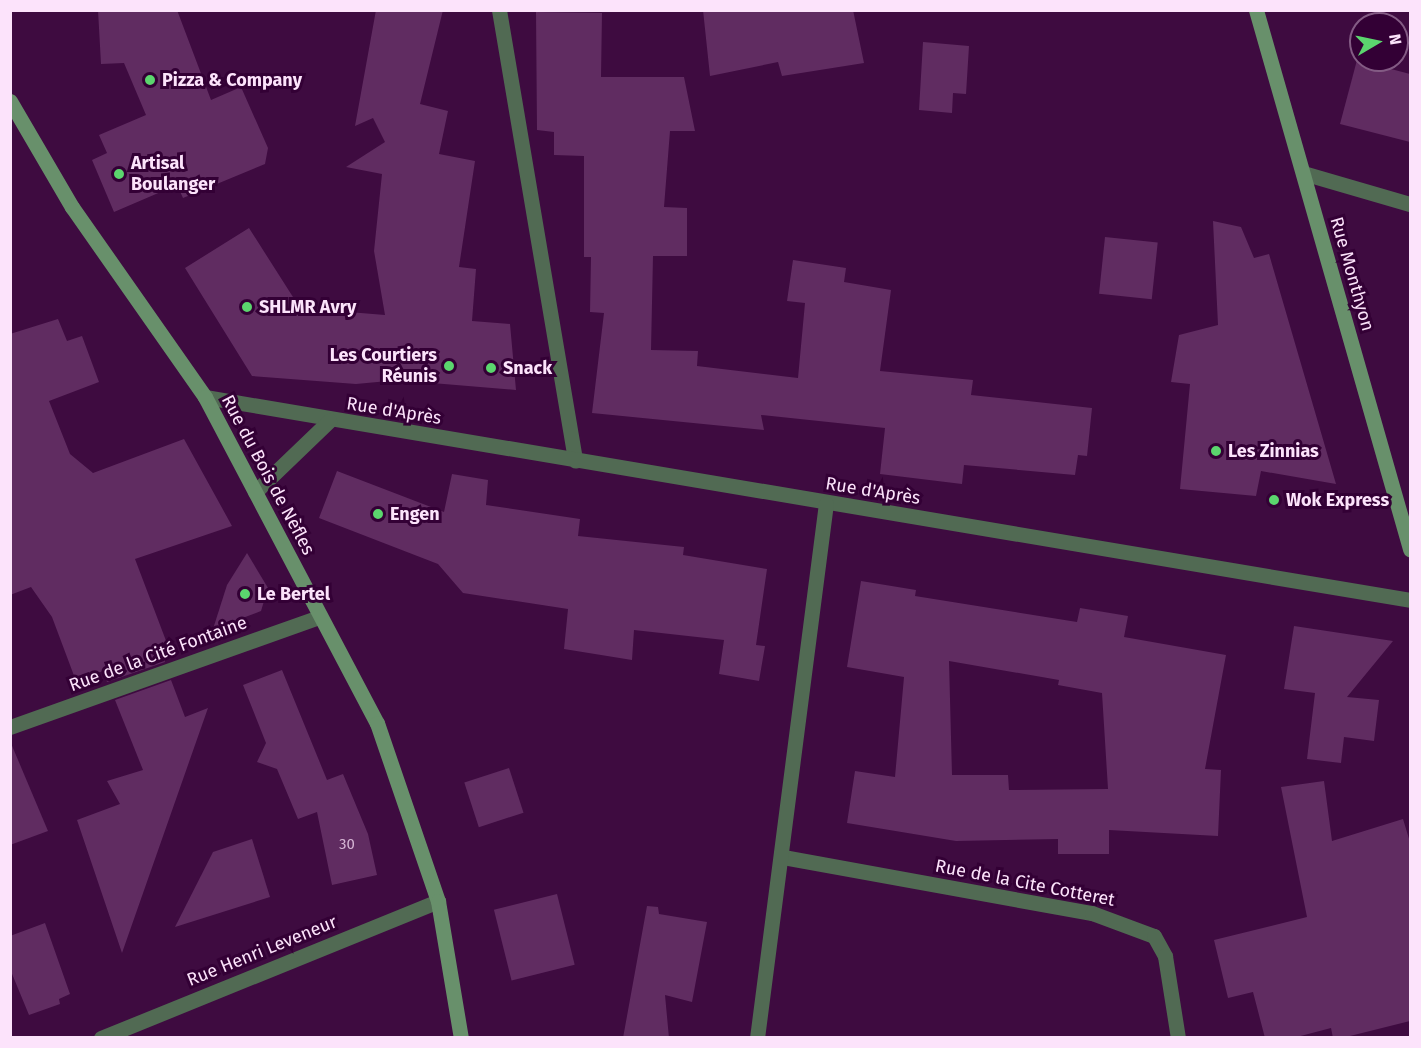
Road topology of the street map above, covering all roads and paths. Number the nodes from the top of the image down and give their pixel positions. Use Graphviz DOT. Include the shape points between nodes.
graph roads {
  1 [pos="499,10"];
  2 [pos="1256,10"];
  3 [pos="10,101"];
  4 [pos="1303,173"];
  5 [pos="1410,204"];
  6 [pos="205,397"];
  7 [pos="329,421"];
  8 [pos="575,461"];
  9 [pos="255,492"];
  10 [pos="826,503"];
  11 [pos="1410,549"];
  12 [pos="1410,600"];
  13 [pos="319,617"];
  14 [pos="10,727"];
  15 [pos="783,857"];
  16 [pos="438,901"];
  17 [pos="101,1038"];
  18 [pos="461,1038"];
  19 [pos="758,1038"];
  20 [pos="1178,1038"];
  1 -- 8 [label="street"];
  2 -- 4 [label="street, Rue Monthyon"];
  3 -- 6 [label="street, Rue du Bois de Nèfles" via="72,207"];
  4 -- 5 [label="street"];
  4 -- 11 [label="street, Rue Monthyon"];
  6 -- 7 [label="street, Rue d'Après"];
  6 -- 9 [label="street, Rue du Bois de Nèfles"];
  7 -- 8 [label="street, Rue d'Après"];
  7 -- 9 [label="street, Rue d'Après"];
  8 -- 10 [label="street, Rue d'Après"];
  9 -- 13 [label="street, Rue du Bois de Nèfles"];
  10 -- 12 [label="street, Rue d'Après"];
  10 -- 15 [label="street"];
  13 -- 14 [label="street, Rue de la Cité Fontaine"];
  13 -- 16 [label="street, Rue du Bois de Nèfles" via="377,723"];
  15 -- 19 [label="street"];
  15 -- 20 [label="street, Rue de la Cite Cotteret" via="1092,913 1154,936 1165,956"];
  16 -- 17 [label="street, Rue Henri Leveneur"];
  16 -- 18 [label="street, Rue du Bois de Nèfles"];
}
